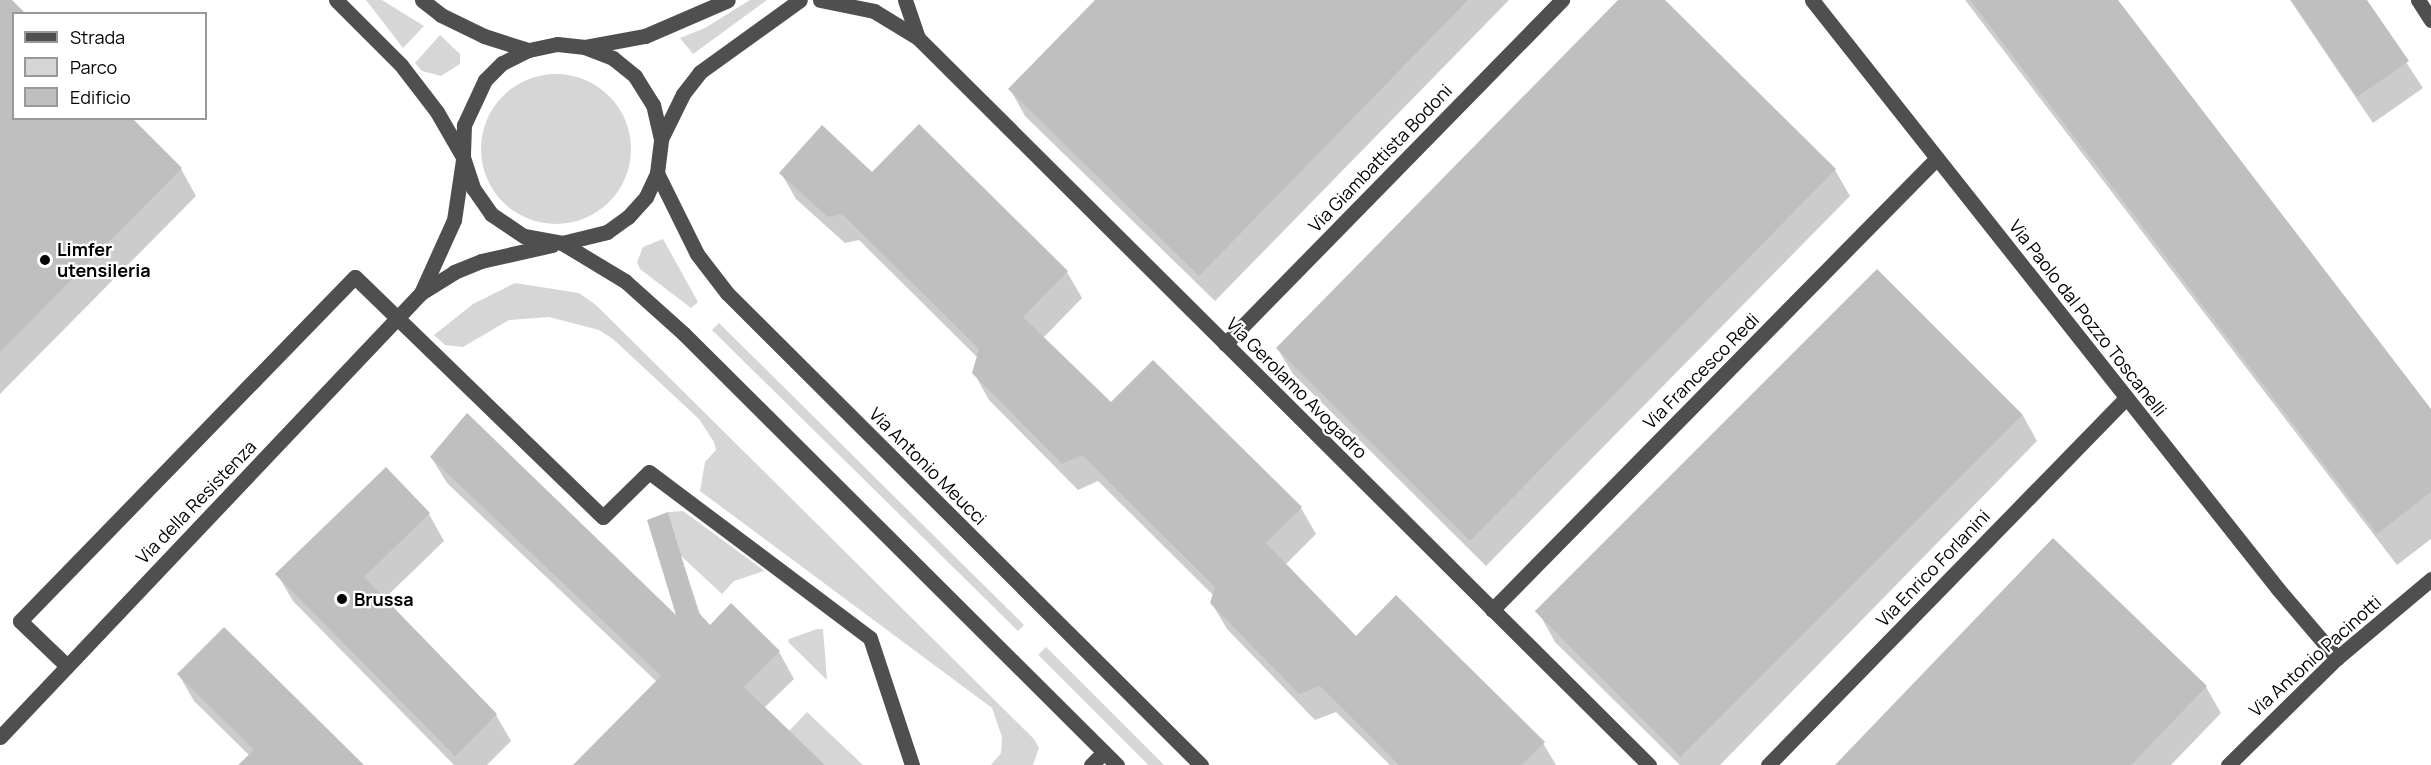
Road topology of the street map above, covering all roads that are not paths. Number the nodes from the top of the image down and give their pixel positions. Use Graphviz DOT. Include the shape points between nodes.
graph roads {
  1 [pos="336,0"];
  2 [pos="422,0"];
  3 [pos="728,0"];
  4 [pos="800,0"];
  5 [pos="820,0"];
  6 [pos="905,0"];
  7 [pos="1562,0"];
  8 [pos="1812,0"];
  9 [pos="2418,0"];
  10 [pos="2431,20"];
  11 [pos="918,38"];
  12 [pos="585,47"];
  13 [pos="528,50"];
  14 [pos="661,139"];
  15 [pos="463,157"];
  16 [pos="1937,158"];
  17 [pos="657,173"];
  18 [pos="562,243"];
  19 [pos="421,293"];
  20 [pos="396,319"];
  21 [pos="1225,344"];
  22 [pos="2126,398"];
  23 [pos="2431,579"];
  24 [pos="1492,610"];
  25 [pos="2337,658"];
  26 [pos="67,666"];
  27 [pos="0,737"];
  28 [pos="1104,752"];
  29 [pos="912,765"];
  30 [pos="1091,765"];
  31 [pos="1117,765"];
  32 [pos="1201,765"];
  33 [pos="1649,765"];
  34 [pos="1768,765"];
  35 [pos="2228,765"];
  1 -- 15 [label="street" via="401,65 437,112"];
  2 -- 13 [label="street" via="441,15 484,36"];
  3 -- 12 [label="street" via="645,36"];
  4 -- 14 [label="street" via="700,72 683,94"];
  5 -- 11 [label="street, Via Gerolamo Avogadro" via="874,11"];
  6 -- 11 [label="street, Via Gerolamo Avogadro"];
  7 -- 21 [label="street, Via Giambattista Bodoni"];
  8 -- 16 [label="street, Via Paolo dal Pozzo Toscanelli"];
  9 -- 10 [label="street"];
  11 -- 21 [label="street, Via Gerolamo Avogadro"];
  12 -- 13 [label="street" via="557,44"];
  12 -- 14 [label="street" via="613,58 635,76 653,105"];
  13 -- 15 [label="street" via="502,63 472,101 464,124"];
  14 -- 17 [label="street"];
  15 -- 18 [label="street" via="473,188 491,214 524,236"];
  15 -- 19 [label="street, Via della Resistenza" via="454,220"];
  16 -- 22 [label="street, Via Paolo dal Pozzo Toscanelli"];
  16 -- 24 [label="street, Via Francesco Redi"];
  17 -- 18 [label="street" via="646,197 628,218 606,232"];
  17 -- 32 [label="street, Via Antonio Meucci" via="698,254 727,293"];
  18 -- 19 [label="street, Via della Resistenza" via="481,261"];
  18 -- 28 [label="street" via="625,281 684,334"];
  19 -- 20 [label="street, Via della Resistenza"];
  20 -- 26 [label="street, Via della Resistenza"];
  20 -- 26 [label="street" via="355,277 20,621"];
  20 -- 29 [label="street" via="603,517 649,472 870,638"];
  21 -- 24 [label="street, Via Gerolamo Avogadro"];
  22 -- 25 [label="street, Via Paolo dal Pozzo Toscanelli"];
  22 -- 34 [label="street, Via Enrico Forlanini"];
  23 -- 25 [label="street, Via Antonio Pacinotti"];
  24 -- 33 [label="street, Via Gerolamo Avogadro"];
  25 -- 35 [label="street, Via Antonio Pacinotti"];
  26 -- 27 [label="street, Via della Resistenza"];
  28 -- 30 [label="street"];
  28 -- 31 [label="street"];
}
